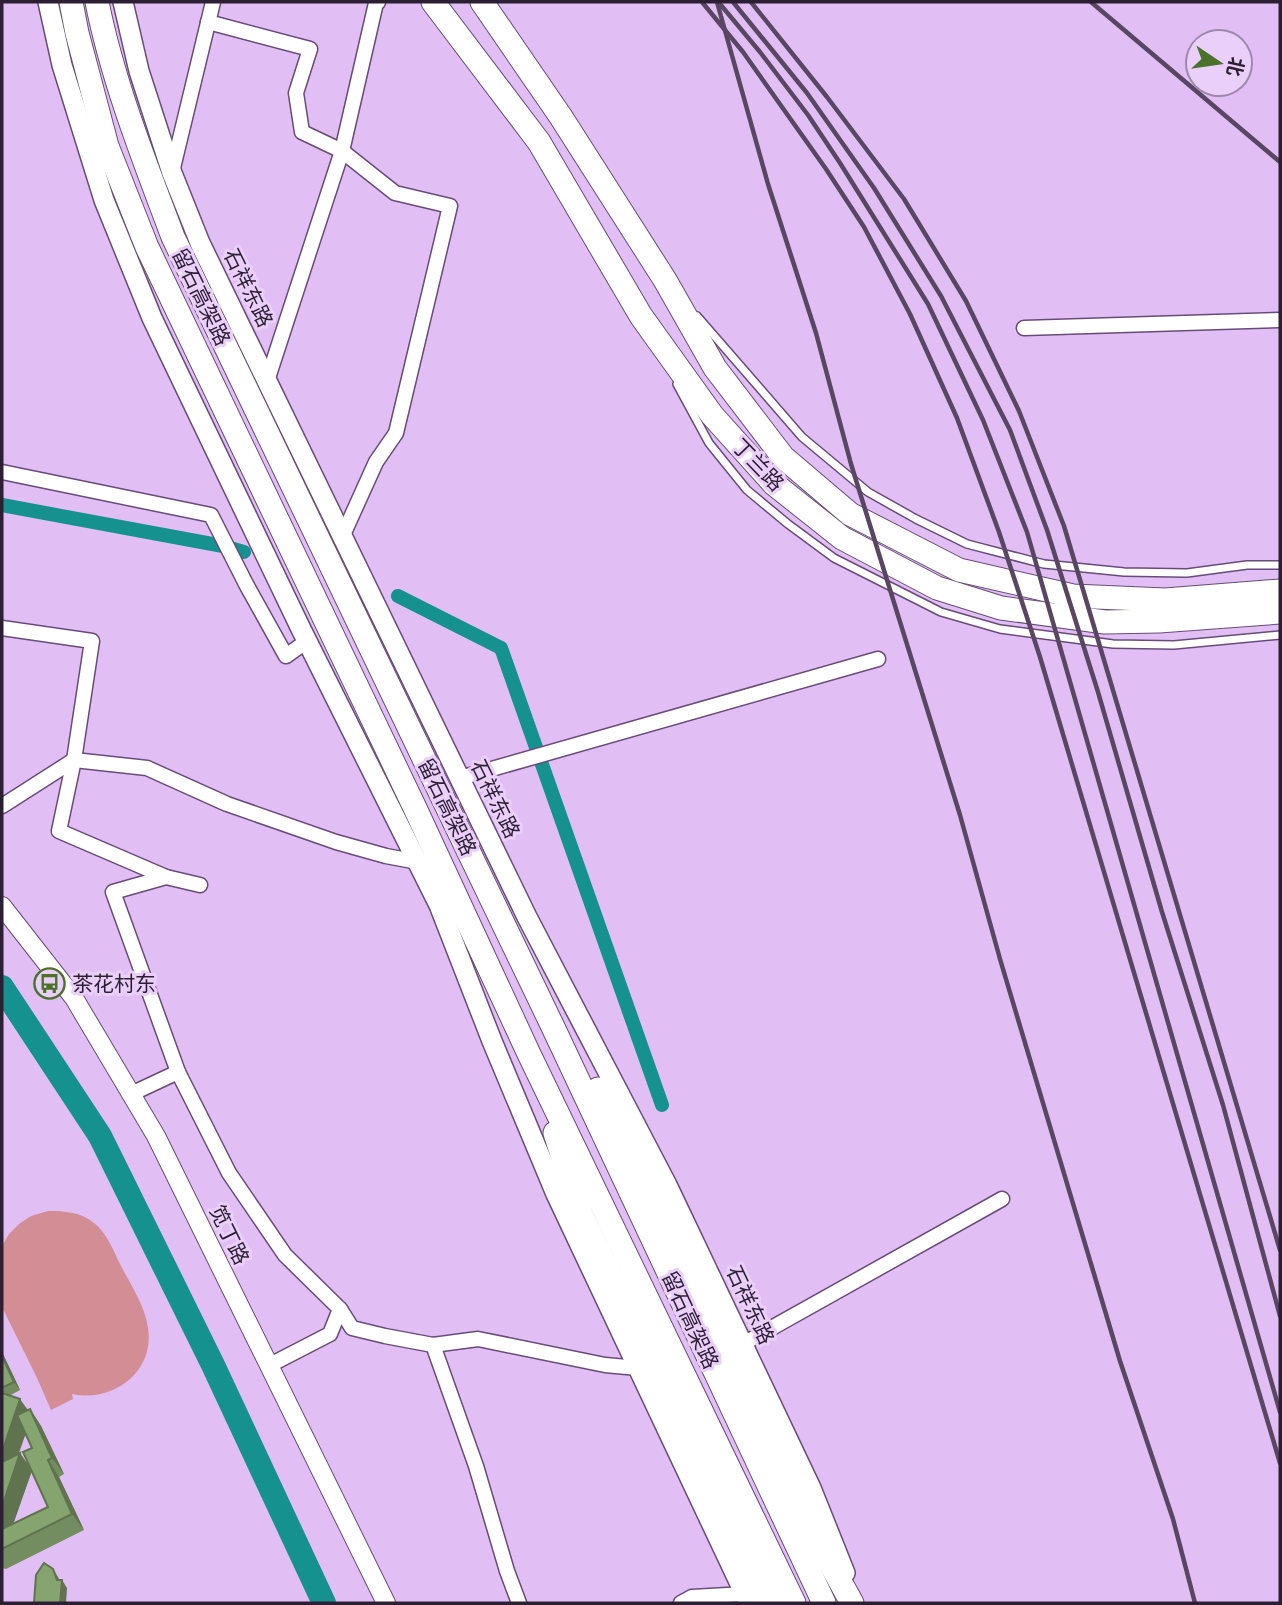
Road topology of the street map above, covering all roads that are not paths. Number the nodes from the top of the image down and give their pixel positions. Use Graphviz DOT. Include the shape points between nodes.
graph roads {
  1 [pos="48,2"];
  2 [pos="71,2"];
  3 [pos="97,2"];
  4 [pos="123,2"];
  5 [pos="213,2"];
  6 [pos="378,2"];
  7 [pos="433,2"];
  8 [pos="482,2"];
  9 [pos="208,22"];
  10 [pos="342,150"];
  11 [pos="172,173"];
  12 [pos="665,280"];
  13 [pos="640,316"];
  14 [pos="1280,320"];
  15 [pos="1024,328"];
  16 [pos="267,381"];
  17 [pos="2,472"];
  18 [pos="343,535"];
  19 [pos="1280,565"];
  20 [pos="1280,592"];
  21 [pos="1280,612"];
  22 [pos="2,628"];
  23 [pos="1280,635"];
  24 [pos="307,640"];
  25 [pos="878,659"];
  26 [pos="74,760"];
  27 [pos="460,778"];
  28 [pos="2,806"];
  29 [pos="418,862"];
  30 [pos="166,877"];
  31 [pos="200,885"];
  32 [pos="2,906"];
  33 [pos="554,1027"];
  34 [pos="529,1054"];
  35 [pos="178,1072"];
  36 [pos="131,1094"];
  37 [pos="1002,1199"];
  38 [pos="340,1309"];
  39 [pos="743,1344"];
  40 [pos="433,1345"];
  41 [pos="268,1366"];
  42 [pos="638,1368"];
  43 [pos="747,1599"];
  44 [pos="386,1603"];
  45 [pos="519,1603"];
  46 [pos="681,1603"];
  47 [pos="771,1603"];
  48 [pos="794,1603"];
  49 [pos="824,1603"];
  50 [pos="854,1603"];
  1 -- 24 [label="main road" via="62,65 104,200 152,318"];
  2 -- 34 [label="main road, 留石高架路" via="107,146 147,247"];
  3 -- 33 [label="main road, 留石高架路" via="135,138 173,237"];
  4 -- 11 [label="main road, 石祥东路" via="139,71"];
  5 -- 9 [label="street"];
  6 -- 10 [label="street"];
  7 -- 13 [label="main road, 丁兰路" via="539,142"];
  8 -- 12 [label="main road, 丁兰路"];
  9 -- 10 [label="street" via="310,50 296,93 302,132"];
  9 -- 11 [label="street"];
  10 -- 16 [label="street"];
  10 -- 18 [label="street" via="395,193 450,205 396,433 376,462"];
  11 -- 16 [label="main road, 石祥东路" via="200,243"];
  12 -- 19 [label="lane" via="802,437 869,492 967,544 1044,564 1124,572 1187,573"];
  12 -- 20 [label="main road, 丁兰路" via="715,368 783,457 850,514 959,570 1073,596 1165,600"];
  13 -- 21 [label="main road, 丁兰路" via="712,415 774,484 842,538 937,588 1001,608 1105,622"];
  13 -- 23 [label="lane" via="709,443 747,490 834,558 941,612 1000,629 1112,644 1174,645"];
  14 -- 15 [label="street"];
  16 -- 18 [label="main road, 石祥东路"];
  17 -- 24 [label="street" via="211,514 286,656"];
  18 -- 27 [label="main road, 石祥东路"];
  22 -- 26 [label="street" via="92,641"];
  24 -- 29 [label="main road"];
  25 -- 27 [label="street"];
  26 -- 28 [label="street"];
  26 -- 29 [label="street" via="147,768 227,804 337,842"];
  26 -- 30 [label="street" via="59,831"];
  27 -- 39 [label="main road, 石祥东路"];
  29 -- 42 [label="main road" via="556,1194"];
  30 -- 31 [label="street"];
  30 -- 35 [label="street" via="113,892"];
  32 -- 36 [label="street, 笕丁路" via="75,998"];
  33 -- 49 [label="main road, 留石高架路"];
  33 -- 50 [label="main road" via="604,1098 815,1536"];
  34 -- 47 [label="main road" via="581,1214"];
  34 -- 48 [label="main road, 留石高架路"];
  35 -- 36 [label="street"];
  35 -- 38 [label="street" via="229,1173 285,1255"];
  36 -- 41 [label="street, 笕丁路"];
  37 -- 39 [label="street"];
  38 -- 40 [label="street" via="352,1328"];
  38 -- 41 [label="street" via="330,1334"];
  39 -- 50 [label="main road, 石祥东路" via="811,1488"];
  40 -- 42 [label="street" via="478,1339"];
  40 -- 45 [label="street"];
  41 -- 44 [label="street, 笕丁路"];
  42 -- 43 [label="main road"];
  43 -- 46 [label="street" via="692,1597"];
}
